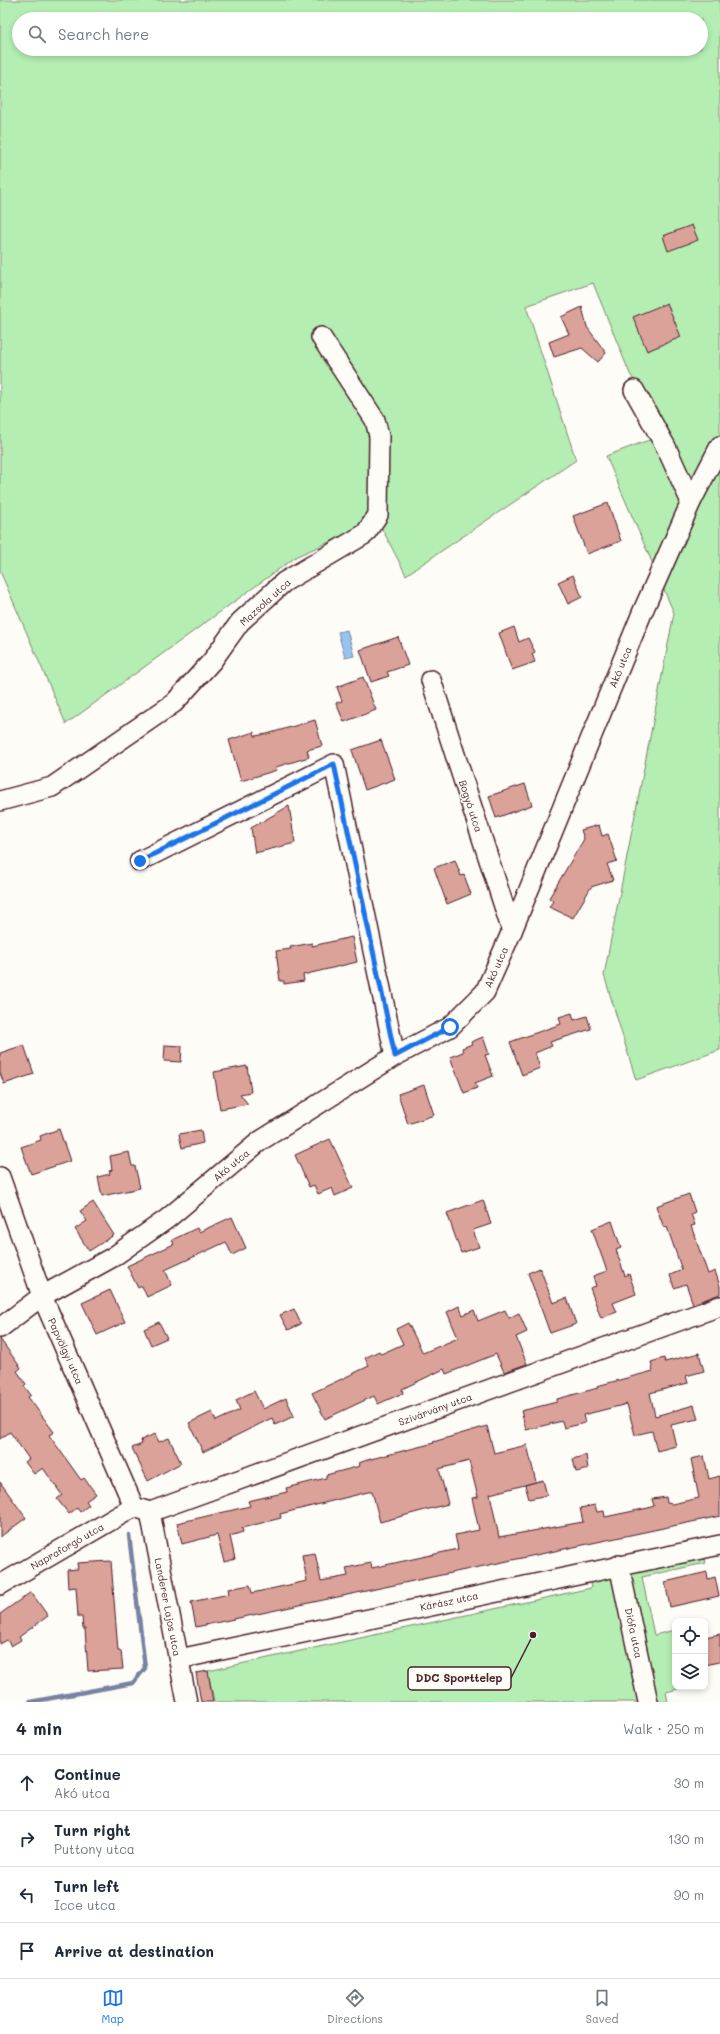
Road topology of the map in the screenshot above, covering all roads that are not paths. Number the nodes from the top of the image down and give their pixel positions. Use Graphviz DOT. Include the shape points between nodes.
graph roads {
  1 [pos="321,337"];
  2 [pos="634,390"];
  3 [pos="720,446"];
  4 [pos="691,502"];
  5 [pos="431,680"];
  6 [pos="0,801"];
  7 [pos="140,861"];
  8 [pos="512,932"];
  9 [pos="395,1056"];
  10 [pos="0,1177"];
  11 [pos="42,1296"];
  12 [pos="720,1306"];
  13 [pos="0,1328"];
  14 [pos="142,1509"];
  15 [pos="720,1545"];
  16 [pos="619,1565"];
  17 [pos="0,1585"];
  18 [pos="179,1659"];
  19 [pos="187,1702"];
  20 [pos="648,1702"];
  1 -- 6 [label="street, Mazsola utca" via="375,420 379,436 378,515 365,534 284,582 245,617 212,661 174,703 52,787"];
  2 -- 4 [label="street" via="666,447"];
  3 -- 4 [label="street, Akó utca"];
  4 -- 8 [label="street, Akó utca" via="642,613"];
  5 -- 8 [label="street, Bogyó utca"];
  7 -- 9 [label="street" via="334,764"];
  8 -- 9 [label="street, Akó utca" via="485,992 450,1027"];
  9 -- 11 [label="street, Akó utca" via="260,1141 167,1219 113,1258"];
  10 -- 11 [label="street, Papvölgyi utca"];
  11 -- 13 [label="street, Akó utca"];
  11 -- 14 [label="street, Papvölgyi utca"];
  12 -- 14 [label="street, Szivárvány utca"];
  14 -- 17 [label="street, Napraforgó utca"];
  14 -- 18 [label="street, Landerer Lajos utca"];
  15 -- 16 [label="street, Kárász utca"];
  16 -- 18 [label="street, Kárász utca"];
  16 -- 20 [label="street, Diófa utca"];
  18 -- 19 [label="street, Landerer Lajos utca"];
}
